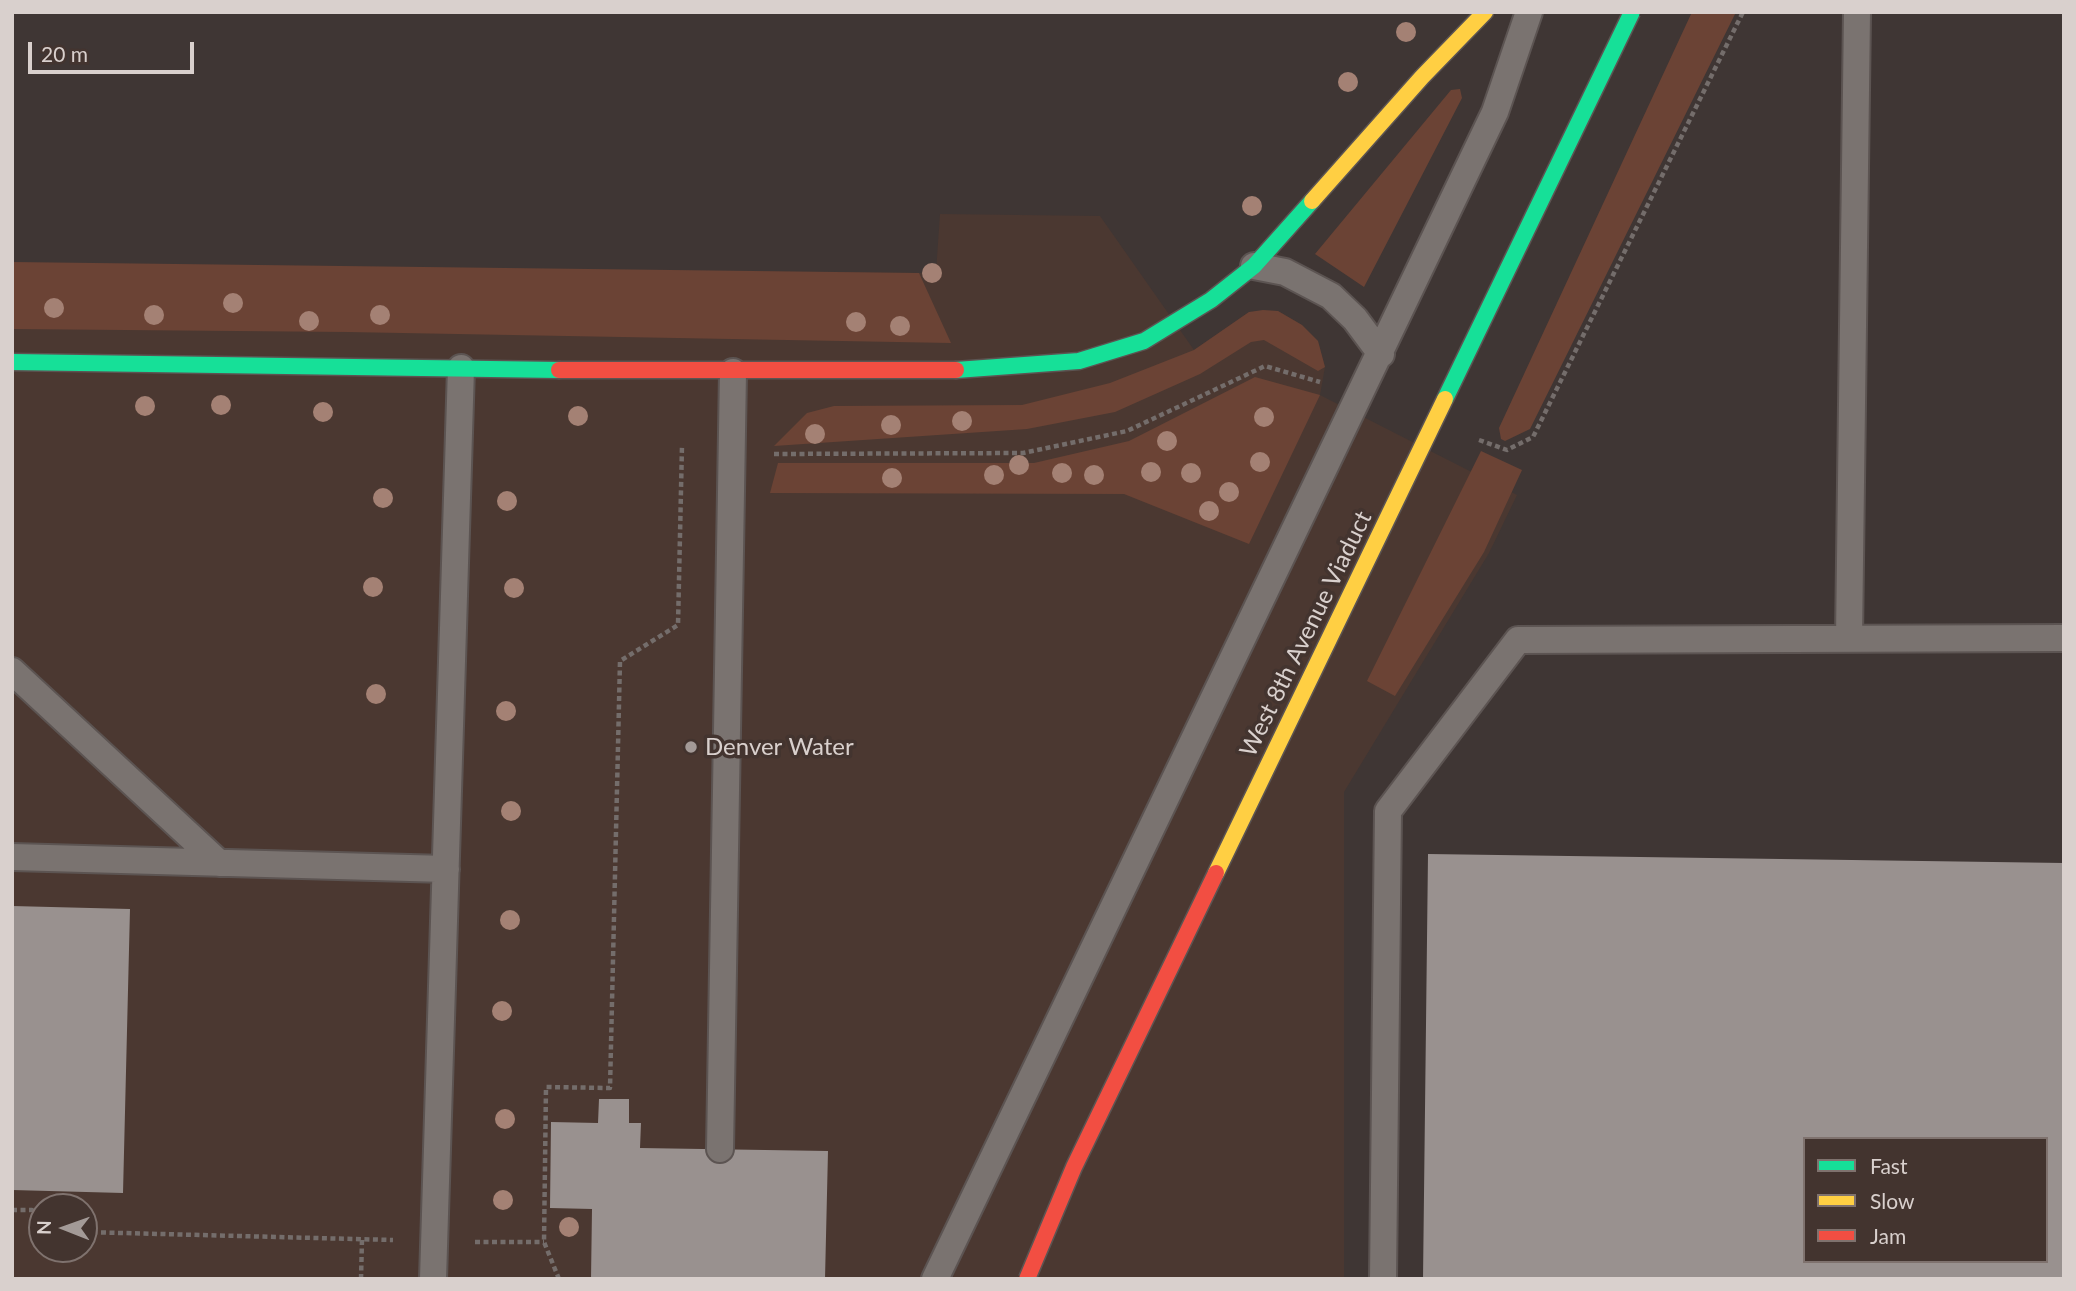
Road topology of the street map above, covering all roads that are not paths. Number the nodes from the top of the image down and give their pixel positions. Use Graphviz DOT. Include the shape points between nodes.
graph roads {
  1 [pos="1485,12"];
  2 [pos="1530,12"];
  3 [pos="1632,12"];
  4 [pos="1857,12"];
  5 [pos="1254,266"];
  6 [pos="1381,354"];
  7 [pos="12,362"];
  8 [pos="461,368"];
  9 [pos="733,372"];
  10 [pos="2064,638"];
  11 [pos="1849,639"];
  12 [pos="12,671"];
  13 [pos="12,857"];
  14 [pos="219,863"];
  15 [pos="446,869"];
  16 [pos="720,1149"];
  17 [pos="433,1279"];
  18 [pos="935,1279"];
  19 [pos="1027,1279"];
  20 [pos="1383,1279"];
  1 -- 5 [label="street"];
  2 -- 6 [label="lane" via="1495,112"];
  3 -- 19 [label="street, West 8th Avenue Viaduct, bridge" via="1074,1167"];
  4 -- 11 [label="lane"];
  5 -- 6 [label="lane" via="1285,272 1331,296"];
  5 -- 9 [label="street" via="1211,300 1144,341 1079,362 982,370"];
  6 -- 18 [label="lane"];
  7 -- 8 [label="street"];
  8 -- 9 [label="street"];
  8 -- 15 [label="lane"];
  9 -- 16 [label="lane"];
  10 -- 11 [label="lane"];
  11 -- 20 [label="lane" via="1518,640 1388,811"];
  12 -- 14 [label="lane"];
  13 -- 14 [label="lane"];
  14 -- 15 [label="lane"];
  15 -- 17 [label="lane"];
}
